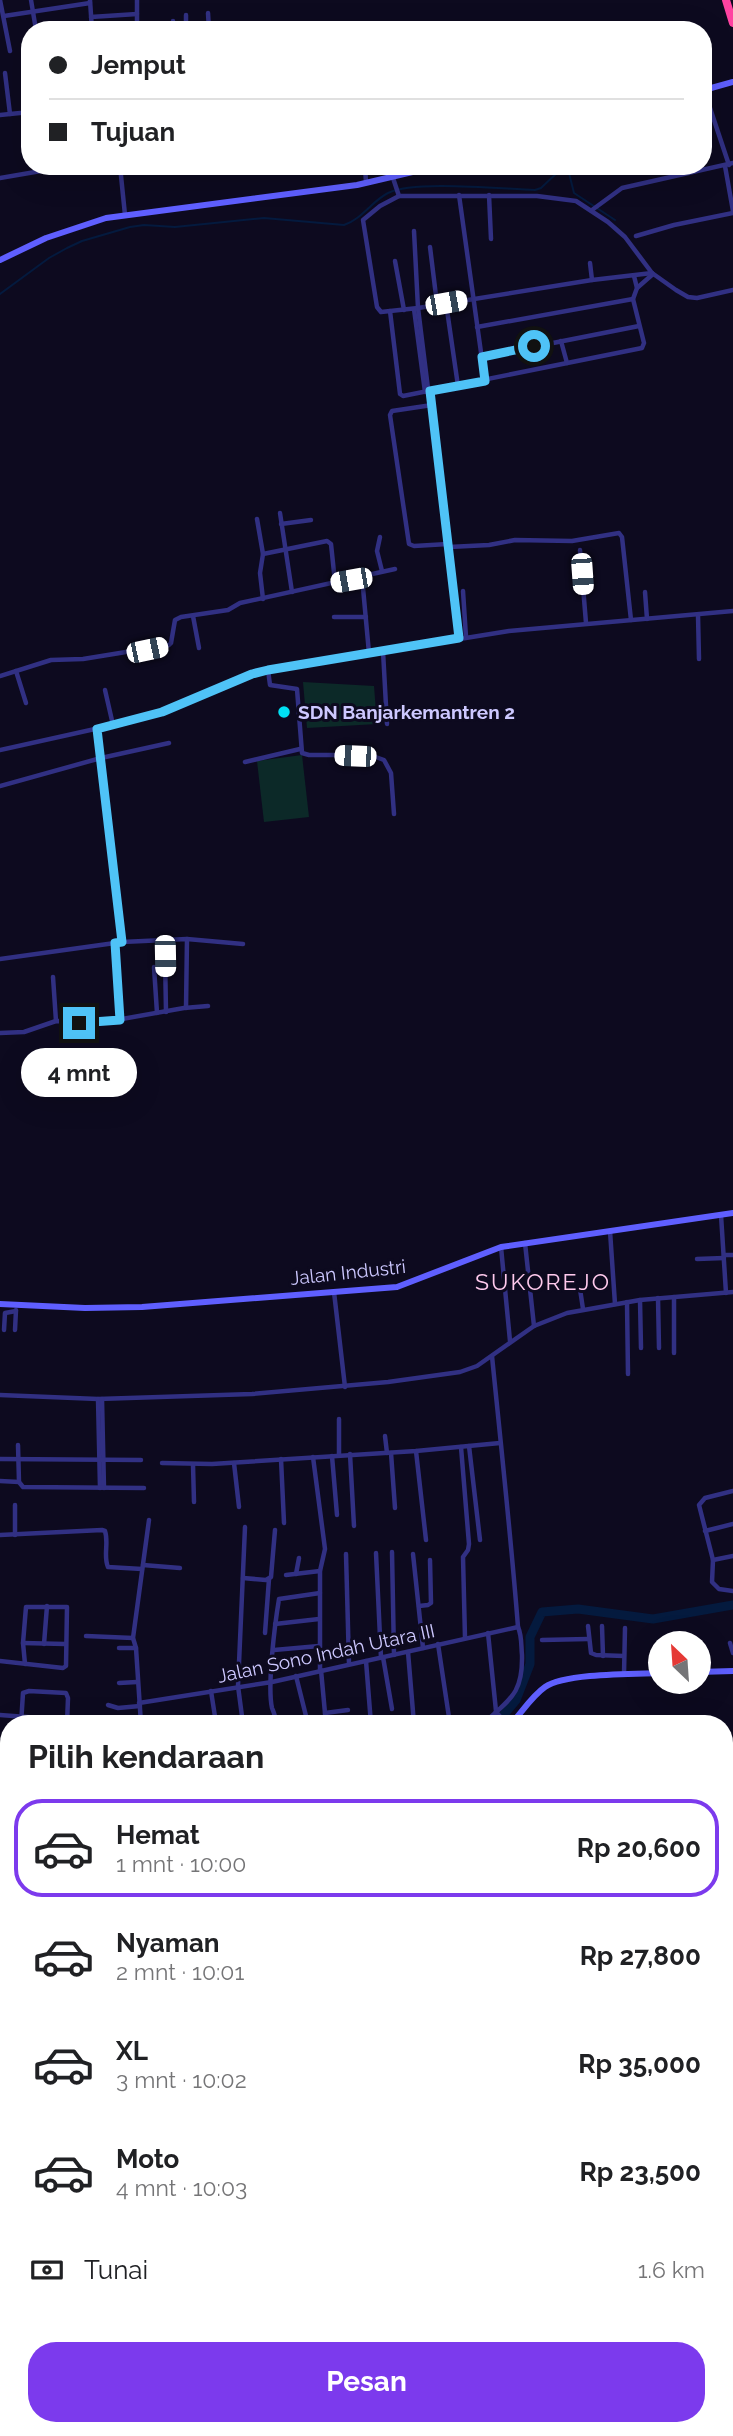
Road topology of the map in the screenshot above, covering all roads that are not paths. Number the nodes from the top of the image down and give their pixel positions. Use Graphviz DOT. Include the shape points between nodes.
graph roads {
  1 [pos="0,0"];
  2 [pos="31,0"];
  3 [pos="137,0"];
  4 [pos="726,0"];
  5 [pos="90,2"];
  6 [pos="34,11"];
  7 [pos="208,13"];
  8 [pos="137,14"];
  9 [pos="186,15"];
  10 [pos="4,16"];
  11 [pos="91,17"];
  12 [pos="35,21"];
  13 [pos="91,21"];
  14 [pos="137,21"];
  15 [pos="186,21"];
  16 [pos="208,21"];
  17 [pos="733,23"];
  18 [pos="10,51"];
  19 [pos="5,73"];
  20 [pos="733,82"];
  21 [pos="712,88"];
  22 [pos="21,113"];
  23 [pos="10,114"];
  24 [pos="712,114"];
  25 [pos="0,115"];
  26 [pos="729,164"];
  27 [pos="21,173"];
  28 [pos="121,175"];
  29 [pos="366,175"];
  30 [pos="404,175"];
  31 [pos="680,175"];
  32 [pos="0,178"];
  33 [pos="393,178"];
  34 [pos="366,183"];
  35 [pos="397,192"];
  36 [pos="460,195"];
  37 [pos="489,195"];
  38 [pos="594,208"];
  39 [pos="733,212"];
  40 [pos="125,215"];
  41 [pos="414,231"];
  42 [pos="636,236"];
  43 [pos="491,239"];
  44 [pos="430,247"];
  45 [pos="0,260"];
  46 [pos="395,261"];
  47 [pos="590,263"];
  48 [pos="652,274"];
  49 [pos="634,276"];
  50 [pos="592,280"];
  51 [pos="637,288"];
  52 [pos="733,290"];
  53 [pos="474,298"];
  54 [pos="634,299"];
  55 [pos="446,303"];
  56 [pos="437,304"];
  57 [pos="416,308"];
  58 [pos="404,310"];
  59 [pos="390,311"];
  60 [pos="639,326"];
  61 [pos="477,327"];
  62 [pos="561,341"];
  63 [pos="482,357"];
  64 [pos="567,363"];
  65 [pos="485,381"];
  66 [pos="458,386"];
  67 [pos="428,392"];
  68 [pos="432,405"];
  69 [pos="280,513"];
  70 [pos="257,519"];
  71 [pos="311,520"];
  72 [pos="281,524"];
  73 [pos="380,537"];
  74 [pos="448,545"];
  75 [pos="285,549"];
  76 [pos="580,550"];
  77 [pos="263,554"];
  78 [pos="395,569"];
  79 [pos="382,571"];
  80 [pos="362,577"];
  81 [pos="335,582"];
  82 [pos="463,591"];
  83 [pos="292,592"];
  84 [pos="645,592"];
  85 [pos="263,598"];
  86 [pos="733,611"];
  87 [pos="698,615"];
  88 [pos="193,616"];
  89 [pos="334,617"];
  90 [pos="366,617"];
  91 [pos="647,619"];
  92 [pos="631,621"];
  93 [pos="586,623"];
  94 [pos="466,637"];
  95 [pos="459,638"];
  96 [pos="199,648"];
  97 [pos="383,651"];
  98 [pos="369,653"];
  99 [pos="699,659"];
  100 [pos="268,670"];
  101 [pos="16,671"];
  102 [pos="0,677"];
  103 [pos="106,690"];
  104 [pos="26,703"];
  105 [pos="387,724"];
  106 [pos="113,725"];
  107 [pos="97,729"];
  108 [pos="169,744"];
  109 [pos="300,749"];
  110 [pos="0,750"];
  111 [pos="101,758"];
  112 [pos="246,762"];
  113 [pos="0,786"];
  114 [pos="394,814"];
  115 [pos="187,939"];
  116 [pos="122,942"];
  117 [pos="115,943"];
  118 [pos="243,944"];
  119 [pos="165,956"];
  120 [pos="0,959"];
  121 [pos="154,967"];
  122 [pos="53,977"];
  123 [pos="208,1006"];
  124 [pos="186,1008"];
  125 [pos="166,1012"];
  126 [pos="156,1013"];
  127 [pos="120,1020"];
  128 [pos="57,1021"];
  129 [pos="0,1033"];
  130 [pos="733,1213"];
  131 [pos="721,1215"];
  132 [pos="610,1231"];
  133 [pos="525,1243"];
  134 [pos="501,1247"];
  135 [pos="733,1255"];
  136 [pos="724,1257"];
  137 [pos="697,1259"];
  138 [pos="580,1289"];
  139 [pos="334,1292"];
  140 [pos="733,1292"];
  141 [pos="726,1293"];
  142 [pos="674,1297"];
  143 [pos="658,1298"];
  144 [pos="640,1300"];
  145 [pos="627,1302"];
  146 [pos="0,1304"];
  147 [pos="615,1304"];
  148 [pos="16,1308"];
  149 [pos="583,1309"];
  150 [pos="534,1326"];
  151 [pos="4,1330"];
  152 [pos="15,1330"];
  153 [pos="510,1341"];
  154 [pos="641,1348"];
  155 [pos="659,1348"];
  156 [pos="674,1353"];
  157 [pos="492,1355"];
  158 [pos="628,1374"];
  159 [pos="345,1387"];
  160 [pos="0,1395"];
  161 [pos="100,1399"];
  162 [pos="339,1419"];
  163 [pos="385,1436"];
  164 [pos="500,1443"];
  165 [pos="18,1445"];
  166 [pos="469,1446"];
  167 [pos="461,1447"];
  168 [pos="416,1451"];
  169 [pos="389,1453"];
  170 [pos="350,1454"];
  171 [pos="332,1455"];
  172 [pos="339,1455"];
  173 [pos="313,1457"];
  174 [pos="0,1459"];
  175 [pos="19,1459"];
  176 [pos="102,1459"];
  177 [pos="281,1459"];
  178 [pos="141,1460"];
  179 [pos="234,1463"];
  180 [pos="162,1464"];
  181 [pos="194,1465"];
  182 [pos="0,1481"];
  183 [pos="19,1482"];
  184 [pos="102,1488"];
  185 [pos="144,1488"];
  186 [pos="733,1491"];
  187 [pos="194,1502"];
  188 [pos="15,1505"];
  189 [pos="239,1507"];
  190 [pos="395,1508"];
  191 [pos="337,1516"];
  192 [pos="149,1520"];
  193 [pos="284,1523"];
  194 [pos="733,1524"];
  195 [pos="354,1526"];
  196 [pos="245,1527"];
  197 [pos="275,1530"];
  198 [pos="705,1531"];
  199 [pos="0,1535"];
  200 [pos="15,1535"];
  201 [pos="426,1540"];
  202 [pos="480,1540"];
  203 [pos="392,1552"];
  204 [pos="376,1553"];
  205 [pos="413,1553"];
  206 [pos="346,1554"];
  207 [pos="733,1556"];
  208 [pos="299,1558"];
  209 [pos="430,1560"];
  210 [pos="713,1560"];
  211 [pos="142,1567"];
  212 [pos="180,1568"];
  213 [pos="320,1571"];
  214 [pos="286,1574"];
  215 [pos="296,1574"];
  216 [pos="243,1578"];
  217 [pos="269,1579"];
  218 [pos="733,1591"];
  219 [pos="320,1593"];
  220 [pos="47,1606"];
  221 [pos="419,1606"];
  222 [pos="319,1619"];
  223 [pos="275,1624"];
  224 [pos="588,1626"];
  225 [pos="602,1626"];
  226 [pos="518,1627"];
  227 [pos="625,1628"];
  228 [pos="265,1633"];
  229 [pos="488,1633"];
  230 [pos="86,1636"];
  231 [pos="133,1638"];
  232 [pos="465,1638"];
  233 [pos="588,1639"];
  234 [pos="542,1640"];
  235 [pos="23,1643"];
  236 [pos="730,1643"];
  237 [pos="44,1644"];
  238 [pos="65,1644"];
  239 [pos="438,1644"];
  240 [pos="319,1646"];
  241 [pos="119,1648"];
  242 [pos="136,1648"];
  243 [pos="423,1648"];
  244 [pos="274,1650"];
  245 [pos="408,1652"];
  246 [pos="733,1653"];
  247 [pos="394,1655"];
  248 [pos="603,1656"];
  249 [pos="624,1656"];
  250 [pos="382,1658"];
  251 [pos="0,1661"];
  252 [pos="366,1661"];
  253 [pos="25,1664"];
  254 [pos="349,1664"];
  255 [pos="321,1670"];
  256 [pos="733,1671"];
  257 [pos="711,1672"];
  258 [pos="648,1673"];
  259 [pos="624,1674"];
  260 [pos="296,1676"];
  261 [pos="137,1682"];
  262 [pos="272,1682"];
  263 [pos="119,1683"];
  264 [pos="238,1686"];
  265 [pos="211,1691"];
  266 [pos="108,1705"];
  267 [pos="139,1705"];
  268 [pos="392,1709"];
  269 [pos="348,1710"];
  270 [pos="497,1712"];
  271 [pos="325,1713"];
  272 [pos="20,1715"];
  273 [pos="67,1715"];
  274 [pos="140,1715"];
  275 [pos="215,1715"];
  276 [pos="242,1715"];
  277 [pos="276,1715"];
  278 [pos="306,1715"];
  279 [pos="370,1715"];
  280 [pos="413,1715"];
  281 [pos="449,1715"];
  282 [pos="494,1715"];
  283 [pos="500,1715"];
  284 [pos="516,1715"];
  1 -- 10 [label="street"];
  2 -- 6 [label="street"];
  3 -- 8 [label="street"];
  4 -- 17 [label="highway"];
  5 -- 6 [label="street"];
  5 -- 11 [label="street"];
  6 -- 10 [label="street"];
  6 -- 12 [label="street"];
  7 -- 16 [label="street"];
  8 -- 11 [label="street"];
  8 -- 14 [label="street"];
  9 -- 15 [label="street"];
  10 -- 18 [label="street"];
  11 -- 13 [label="street"];
  19 -- 23 [label="street"];
  20 -- 21 [label="street"];
  22 -- 23 [label="street"];
  23 -- 25 [label="street"];
  24 -- 26 [label="street"];
  26 -- 39 [label="street"];
  27 -- 32 [label="street"];
  28 -- 40 [label="street"];
  29 -- 34 [label="street"];
  30 -- 33 [label="street"];
  31 -- 38 [label="street" via="622,188"];
  33 -- 34 [label="street"];
  33 -- 35 [label="street"];
  34 -- 40 [label="street"];
  35 -- 36 [label="street"];
  35 -- 59 [label="street" via="363,220 378,310"];
  36 -- 37 [label="street"];
  36 -- 53 [label="street"];
  37 -- 38 [label="street" via="566,198"];
  37 -- 43 [label="street"];
  38 -- 48 [label="street" via="625,237"];
  39 -- 42 [label="street"];
  40 -- 45 [label="street" via="69,229"];
  41 -- 57 [label="street"];
  44 -- 56 [label="street"];
  46 -- 58 [label="street"];
  47 -- 50 [label="street"];
  48 -- 49 [label="street"];
  48 -- 51 [label="street"];
  48 -- 52 [label="street" via="688,297"];
  49 -- 50 [label="street"];
  49 -- 51 [label="street"];
  50 -- 53 [label="street"];
  51 -- 54 [label="street"];
  53 -- 55 [label="street"];
  53 -- 61 [label="street"];
  54 -- 60 [label="street"];
  54 -- 61 [label="street"];
  55 -- 56 [label="street"];
  55 -- 66 [label="street"];
  56 -- 57 [label="street"];
  57 -- 58 [label="street"];
  57 -- 67 [label="street"];
  58 -- 59 [label="street"];
  59 -- 67 [label="street" via="400,394"];
  60 -- 62 [label="street"];
  60 -- 64 [label="street" via="642,348"];
  61 -- 63 [label="street"];
  62 -- 63 [label="street"];
  62 -- 64 [label="street"];
  63 -- 65 [label="street"];
  64 -- 65 [label="street"];
  65 -- 66 [label="street"];
  66 -- 67 [label="street"];
  67 -- 68 [label="street"];
  68 -- 74 [label="street"];
  68 -- 74 [label="street" via="390,415 409,544"];
  69 -- 72 [label="street"];
  70 -- 77 [label="street"];
  71 -- 72 [label="street"];
  72 -- 75 [label="street"];
  73 -- 79 [label="street" via="377,549"];
  74 -- 92 [label="street" via="572,541 619,533"];
  74 -- 95 [label="street"];
  75 -- 77 [label="street"];
  75 -- 81 [label="street" via="329,542"];
  75 -- 83 [label="street"];
  76 -- 93 [label="street"];
  77 -- 85 [label="street"];
  78 -- 79 [label="street"];
  79 -- 80 [label="street"];
  80 -- 81 [label="street"];
  80 -- 90 [label="street"];
  81 -- 83 [label="street"];
  82 -- 94 [label="street"];
  83 -- 85 [label="street"];
  84 -- 91 [label="street"];
  85 -- 88 [label="street"];
  86 -- 87 [label="street"];
  87 -- 91 [label="street"];
  87 -- 99 [label="street"];
  88 -- 96 [label="street"];
  88 -- 101 [label="street" via="175,620 169,645 51,660"];
  89 -- 90 [label="street"];
  90 -- 98 [label="street"];
  91 -- 92 [label="street"];
  92 -- 93 [label="street"];
  93 -- 94 [label="street"];
  94 -- 95 [label="street"];
  95 -- 97 [label="street"];
  97 -- 98 [label="street"];
  97 -- 105 [label="street"];
  98 -- 100 [label="street"];
  100 -- 106 [label="street" via="162,712"];
  100 -- 109 [label="street" via="269,685 298,690"];
  101 -- 102 [label="street"];
  101 -- 104 [label="street"];
  103 -- 106 [label="street"];
  106 -- 107 [label="street"];
  107 -- 110 [label="street"];
  107 -- 111 [label="street"];
  108 -- 111 [label="street"];
  109 -- 112 [label="street"];
  109 -- 114 [label="street" via="303,754 370,755 384,760 391,772"];
  111 -- 113 [label="street"];
  111 -- 116 [label="street"];
  115 -- 116 [label="street"];
  115 -- 118 [label="street"];
  115 -- 124 [label="street"];
  116 -- 117 [label="street"];
  117 -- 120 [label="street"];
  117 -- 127 [label="street"];
  119 -- 125 [label="street"];
  121 -- 126 [label="street"];
  122 -- 128 [label="street"];
  123 -- 124 [label="street"];
  124 -- 125 [label="street"];
  125 -- 126 [label="street"];
  126 -- 127 [label="street"];
  127 -- 128 [label="street"];
  128 -- 129 [label="street" via="24,1032"];
  130 -- 131 [label="street, Jalan Industri"];
  131 -- 132 [label="street, Jalan Industri"];
  131 -- 136 [label="street"];
  132 -- 133 [label="street, Jalan Industri"];
  132 -- 147 [label="street"];
  133 -- 134 [label="street, Jalan Industri"];
  133 -- 150 [label="street"];
  134 -- 139 [label="street, Jalan Industri" via="404,1285"];
  134 -- 153 [label="street"];
  135 -- 136 [label="street"];
  136 -- 137 [label="street"];
  136 -- 141 [label="street"];
  138 -- 149 [label="street"];
  139 -- 148 [label="street, Jalan Industri" via="131,1307"];
  139 -- 159 [label="street"];
  140 -- 141 [label="street"];
  141 -- 142 [label="street"];
  142 -- 143 [label="street"];
  142 -- 156 [label="street"];
  143 -- 144 [label="street"];
  143 -- 155 [label="street"];
  144 -- 145 [label="street"];
  144 -- 154 [label="street"];
  145 -- 147 [label="street"];
  145 -- 158 [label="street"];
  146 -- 148 [label="street, Jalan Industri"];
  147 -- 149 [label="street"];
  148 -- 151 [label="street" via="5,1313"];
  148 -- 152 [label="street"];
  149 -- 150 [label="street"];
  150 -- 153 [label="street"];
  153 -- 157 [label="street"];
  157 -- 159 [label="street" via="460,1373"];
  157 -- 164 [label="street"];
  159 -- 161 [label="street"];
  160 -- 161 [label="street"];
  161 -- 176 [label="street"];
  162 -- 172 [label="street"];
  163 -- 169 [label="street"];
  164 -- 166 [label="street"];
  164 -- 226 [label="street"];
  165 -- 175 [label="street"];
  166 -- 167 [label="street"];
  166 -- 202 [label="street"];
  167 -- 168 [label="street"];
  167 -- 232 [label="street" via="469,1544 463,1555"];
  168 -- 169 [label="street"];
  168 -- 201 [label="street"];
  169 -- 170 [label="street"];
  169 -- 190 [label="street"];
  170 -- 172 [label="street"];
  170 -- 195 [label="street"];
  171 -- 172 [label="street"];
  171 -- 173 [label="street"];
  171 -- 191 [label="street"];
  173 -- 177 [label="street"];
  173 -- 213 [label="street" via="325,1549"];
  174 -- 175 [label="street"];
  175 -- 176 [label="street"];
  175 -- 183 [label="street"];
  176 -- 178 [label="street"];
  176 -- 184 [label="street"];
  177 -- 179 [label="street"];
  177 -- 193 [label="street"];
  179 -- 181 [label="street"];
  179 -- 189 [label="street"];
  180 -- 181 [label="street"];
  181 -- 187 [label="street"];
  182 -- 183 [label="street"];
  183 -- 184 [label="street" via="27,1487"];
  184 -- 185 [label="street"];
  186 -- 198 [label="street" via="699,1502"];
  188 -- 200 [label="street"];
  192 -- 211 [label="street"];
  194 -- 198 [label="street"];
  196 -- 216 [label="street"];
  197 -- 217 [label="street"];
  198 -- 210 [label="street"];
  199 -- 200 [label="street"];
  200 -- 211 [label="street" via="102,1530 107,1537 108,1567"];
  203 -- 247 [label="street"];
  204 -- 250 [label="street"];
  205 -- 221 [label="street"];
  206 -- 254 [label="street"];
  207 -- 210 [label="street"];
  208 -- 215 [label="street"];
  209 -- 221 [label="street" via="431,1603"];
  210 -- 218 [label="street" via="713,1584"];
  211 -- 212 [label="street"];
  211 -- 231 [label="street"];
  213 -- 215 [label="street"];
  213 -- 219 [label="street"];
  214 -- 215 [label="street"];
  216 -- 217 [label="street"];
  216 -- 264 [label="street"];
  217 -- 228 [label="street"];
  219 -- 222 [label="street"];
  219 -- 223 [label="street" via="279,1599"];
  220 -- 235 [label="street" via="26,1607"];
  220 -- 237 [label="street"];
  220 -- 238 [label="street" via="68,1608"];
  221 -- 243 [label="street"];
  222 -- 223 [label="street"];
  222 -- 240 [label="street"];
  223 -- 244 [label="street"];
  224 -- 233 [label="street"];
  225 -- 248 [label="street"];
  226 -- 229 [label="street, Jalan Sono Indah Utara III"];
  226 -- 270 [label="street" via="521,1682"];
  227 -- 249 [label="street"];
  229 -- 232 [label="street, Jalan Sono Indah Utara III"];
  229 -- 270 [label="street"];
  230 -- 231 [label="street"];
  231 -- 242 [label="street"];
  232 -- 239 [label="street, Jalan Sono Indah Utara III"];
  233 -- 234 [label="street"];
  233 -- 248 [label="street" via="591,1653"];
  235 -- 237 [label="street"];
  235 -- 253 [label="street"];
  236 -- 246 [label="street"];
  237 -- 238 [label="street"];
  238 -- 253 [label="street" via="65,1667"];
  239 -- 243 [label="street, Jalan Sono Indah Utara III"];
  239 -- 281 [label="street"];
  240 -- 244 [label="street"];
  240 -- 255 [label="street"];
  241 -- 242 [label="street"];
  242 -- 261 [label="street"];
  243 -- 245 [label="street, Jalan Sono Indah Utara III"];
  244 -- 262 [label="street"];
  245 -- 247 [label="street, Jalan Sono Indah Utara III"];
  245 -- 280 [label="street"];
  247 -- 250 [label="street, Jalan Sono Indah Utara III"];
  248 -- 249 [label="street"];
  249 -- 259 [label="street"];
  250 -- 252 [label="street, Jalan Sono Indah Utara III"];
  250 -- 268 [label="street"];
  251 -- 253 [label="street"];
  252 -- 254 [label="street, Jalan Sono Indah Utara III"];
  252 -- 279 [label="street"];
  254 -- 255 [label="street, Jalan Sono Indah Utara III"];
  255 -- 260 [label="street, Jalan Sono Indah Utara III"];
  255 -- 271 [label="street"];
  256 -- 257 [label="street"];
  258 -- 259 [label="street"];
  259 -- 284 [label="street" via="548,1685"];
  260 -- 262 [label="street, Jalan Sono Indah Utara III"];
  260 -- 278 [label="street"];
  261 -- 263 [label="street"];
  261 -- 267 [label="street"];
  262 -- 264 [label="street, Jalan Sono Indah Utara III"];
  262 -- 277 [label="street"];
  264 -- 265 [label="street, Jalan Sono Indah Utara III"];
  264 -- 276 [label="street"];
  265 -- 267 [label="street, Jalan Sono Indah Utara III"];
  265 -- 275 [label="street"];
  266 -- 267 [label="street, Jalan Sono Indah Utara III" via="118,1709"];
  267 -- 274 [label="street"];
  269 -- 271 [label="street"];
  270 -- 282 [label="street"];
  270 -- 283 [label="street"];
  272 -- 273 [label="street" via="24,1692 64,1692"];
}
